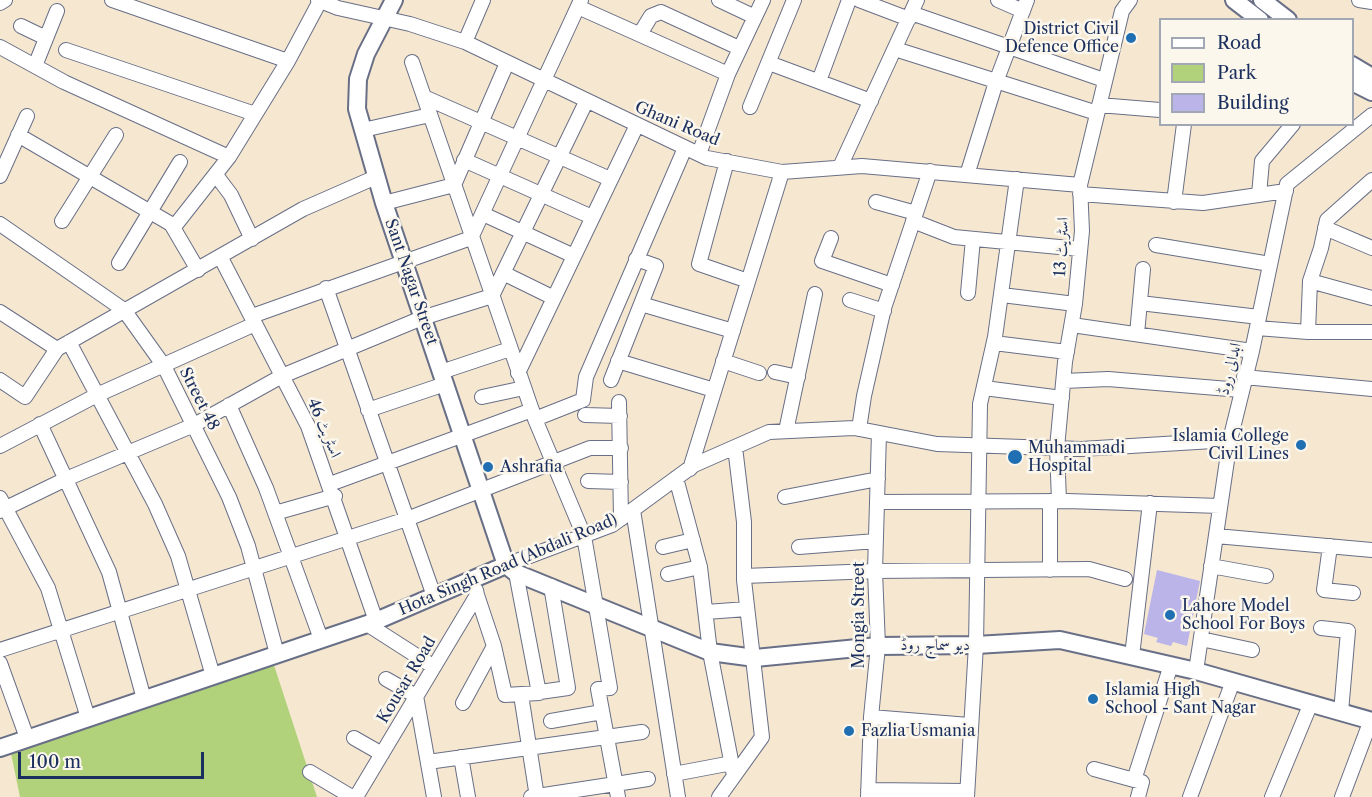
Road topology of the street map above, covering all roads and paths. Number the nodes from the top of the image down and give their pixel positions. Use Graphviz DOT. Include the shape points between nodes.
graph roads {
  1 [pos="4,0"];
  2 [pos="112,0"];
  3 [pos="319,0"];
  4 [pos="394,0"];
  5 [pos="483,0"];
  6 [pos="719,0"];
  7 [pos="763,0"];
  8 [pos="794,0"];
  9 [pos="849,0"];
  10 [pos="859,0"];
  11 [pos="998,0"];
  12 [pos="1130,0"];
  13 [pos="1234,0"];
  14 [pos="1262,0"];
  15 [pos="1359,0"];
  16 [pos="1372,2"];
  17 [pos="0,3"];
  18 [pos="579,3"];
  19 [pos="1025,5"];
  20 [pos="664,6"];
  21 [pos="57,11"];
  22 [pos="912,11"];
  23 [pos="755,17"];
  24 [pos="385,18"];
  25 [pos="1257,18"];
  26 [pos="1285,18"];
  27 [pos="21,26"];
  28 [pos="640,34"];
  29 [pos="46,38"];
  30 [pos="465,42"];
  31 [pos="1010,46"];
  32 [pos="0,47"];
  33 [pos="740,48"];
  34 [pos="895,49"];
  35 [pos="66,50"];
  36 [pos="288,61"];
  37 [pos="412,62"];
  38 [pos="507,63"];
  39 [pos="769,63"];
  40 [pos="35,66"];
  41 [pos="1354,66"];
  42 [pos="728,74"];
  43 [pos="1372,77"];
  44 [pos="1104,80"];
  45 [pos="819,81"];
  46 [pos="545,82"];
  47 [pos="996,82"];
  48 [pos="1354,83"];
  49 [pos="1372,92"];
  50 [pos="424,97"];
  51 [pos="871,100"];
  52 [pos="586,102"];
  53 [pos="750,107"];
  54 [pos="1098,109"];
  55 [pos="1159,110"];
  56 [pos="255,114"];
  57 [pos="430,115"];
  58 [pos="1372,115"];
  59 [pos="27,116"];
  60 [pos="481,122"];
  61 [pos="637,125"];
  62 [pos="1184,126"];
  63 [pos="1287,126"];
  64 [pos="363,130"];
  65 [pos="18,135"];
  66 [pos="116,135"];
  67 [pos="519,139"];
  68 [pos="685,148"];
  69 [pos="699,154"];
  70 [pos="560,156"];
  71 [pos="229,157"];
  72 [pos="464,160"];
  73 [pos="727,161"];
  74 [pos="180,162"];
  75 [pos="840,167"];
  76 [pos="930,171"];
  77 [pos="782,172"];
  78 [pos="216,174"];
  79 [pos="967,175"];
  80 [pos="0,176"];
  81 [pos="89,176"];
  82 [pos="502,176"];
  83 [pos="376,177"];
  84 [pos="610,179"];
  85 [pos="1017,179"];
  86 [pos="1372,180"];
  87 [pos="454,185"];
  88 [pos="1080,189"];
  89 [pos="1286,191"];
  90 [pos="542,194"];
  91 [pos="1259,195"];
  92 [pos="876,202"];
  93 [pos="1174,202"];
  94 [pos="384,203"];
  95 [pos="151,212"];
  96 [pos="483,214"];
  97 [pos="592,217"];
  98 [pos="915,217"];
  99 [pos="62,221"];
  100 [pos="0,224"];
  101 [pos="174,227"];
  102 [pos="1325,228"];
  103 [pos="523,232"];
  104 [pos="471,238"];
  105 [pos="831,238"];
  106 [pos="252,239"];
  107 [pos="973,239"];
  108 [pos="1010,243"];
  109 [pos="1156,246"];
  110 [pos="1372,248"];
  111 [pos="1080,249"];
  112 [pos="574,256"];
  113 [pos="221,258"];
  114 [pos="636,259"];
  115 [pos="403,261"];
  116 [pos="118,263"];
  117 [pos="1270,264"];
  118 [pos="198,270"];
  119 [pos="1143,270"];
  120 [pos="502,273"];
  121 [pos="748,281"];
  122 [pos="1310,281"];
  123 [pos="892,285"];
  124 [pos="326,288"];
  125 [pos="968,292"];
  126 [pos="815,294"];
  127 [pos="1002,295"];
  128 [pos="492,296"];
  129 [pos="554,298"];
  130 [pos="1372,298"];
  131 [pos="850,300"];
  132 [pos="1140,303"];
  133 [pos="641,304"];
  134 [pos="1075,304"];
  135 [pos="124,310"];
  136 [pos="884,310"];
  137 [pos="0,312"];
  138 [pos="422,318"];
  139 [pos="253,320"];
  140 [pos="1258,322"];
  141 [pos="1072,325"];
  142 [pos="733,331"];
  143 [pos="1308,332"];
  144 [pos="1372,333"];
  145 [pos="1137,334"];
  146 [pos="994,343"];
  147 [pos="63,346"];
  148 [pos="347,349"];
  149 [pos="510,349"];
  150 [pos="1252,351"];
  151 [pos="1067,352"];
  152 [pos="618,361"];
  153 [pos="723,361"];
  154 [pos="164,366"];
  155 [pos="759,372"];
  156 [pos="775,372"];
  157 [pos="518,373"];
  158 [pos="282,376"];
  159 [pos="798,377"];
  160 [pos="443,378"];
  161 [pos="0,380"];
  162 [pos="611,380"];
  163 [pos="1064,381"];
  164 [pos="1243,384"];
  165 [pos="524,388"];
  166 [pos="984,388"];
  167 [pos="1372,389"];
  168 [pos="714,390"];
  169 [pos="97,395"];
  170 [pos="482,397"];
  171 [pos="1062,398"];
  172 [pos="229,405"];
  173 [pos="368,410"];
  174 [pos="533,415"];
  175 [pos="585,415"];
  176 [pos="40,424"];
  177 [pos="194,425"];
  178 [pos="859,429"];
  179 [pos="786,431"];
  180 [pos="879,433"];
  181 [pos="462,434"];
  182 [pos="1230,440"];
  183 [pos="978,445"];
  184 [pos="0,446"];
  185 [pos="735,447"];
  186 [pos="621,448"];
  187 [pos="1057,448"];
  188 [pos="128,453"];
  189 [pos="386,462"];
  190 [pos="551,463"];
  191 [pos="690,469"];
  192 [pos="676,478"];
  193 [pos="66,479"];
  194 [pos="878,479"];
  195 [pos="588,481"];
  196 [pos="621,482"];
  197 [pos="332,490"];
  198 [pos="481,491"];
  199 [pos="785,497"];
  200 [pos="1054,501"];
  201 [pos="878,502"];
  202 [pos="978,502"];
  203 [pos="1149,503"];
  204 [pos="2,506"];
  205 [pos="1220,506"];
  206 [pos="633,510"];
  207 [pos="275,513"];
  208 [pos="407,519"];
  209 [pos="621,519"];
  210 [pos="584,536"];
  211 [pos="1216,536"];
  212 [pos="348,537"];
  213 [pos="693,540"];
  214 [pos="876,541"];
  215 [pos="1330,546"];
  216 [pos="663,547"];
  217 [pos="799,547"];
  218 [pos="1372,550"];
  219 [pos="290,557"];
  220 [pos="1211,566"];
  221 [pos="700,567"];
  222 [pos="253,569"];
  223 [pos="511,569"];
  224 [pos="1050,570"];
  225 [pos="875,571"];
  226 [pos="977,571"];
  227 [pos="668,573"];
  228 [pos="744,576"];
  229 [pos="1266,576"];
  230 [pos="1125,579"];
  231 [pos="551,586"];
  232 [pos="475,587"];
  233 [pos="187,590"];
  234 [pos="1353,593"];
  235 [pos="434,596"];
  236 [pos="597,608"];
  237 [pos="747,609"];
  238 [pos="121,611"];
  239 [pos="706,612"];
  240 [pos="372,622"];
  241 [pos="650,627"];
  242 [pos="1321,628"];
  243 [pos="62,630"];
  244 [pos="321,639"];
  245 [pos="1201,639"];
  246 [pos="976,645"];
  247 [pos="494,646"];
  248 [pos="878,646"];
  249 [pos="0,650"];
  250 [pos="1252,650"];
  251 [pos="710,652"];
  252 [pos="277,654"];
  253 [pos="1132,656"];
  254 [pos="755,658"];
  255 [pos="0,663"];
  256 [pos="1171,665"];
  257 [pos="434,667"];
  258 [pos="1196,671"];
  259 [pos="213,676"];
  260 [pos="386,679"];
  261 [pos="1233,681"];
  262 [pos="540,692"];
  263 [pos="521,695"];
  264 [pos="416,696"];
  265 [pos="144,699"];
  266 [pos="463,703"];
  267 [pos="1311,703"];
  268 [pos="602,712"];
  269 [pos="1341,712"];
  270 [pos="871,717"];
  271 [pos="88,718"];
  272 [pos="551,721"];
  273 [pos="1372,721"];
  274 [pos="969,725"];
  275 [pos="642,732"];
  276 [pos="607,737"];
  277 [pos="27,738"];
  278 [pos="354,738"];
  279 [pos="0,748"];
  280 [pos="529,748"];
  281 [pos="382,754"];
  282 [pos="461,757"];
  283 [pos="428,762"];
  284 [pos="1094,769"];
  285 [pos="733,770"];
  286 [pos="310,772"];
  287 [pos="674,774"];
  288 [pos="648,779"];
  289 [pos="1134,780"];
  290 [pos="617,791"];
  291 [pos="868,794"];
  292 [pos="967,794"];
  293 [pos="352,797"];
  294 [pos="356,797"];
  295 [pos="434,797"];
  296 [pos="468,797"];
  297 [pos="535,797"];
  298 [pos="678,797"];
  299 [pos="719,797"];
  300 [pos="1138,797"];
  301 [pos="1190,797"];
  302 [pos="1272,797"];
  303 [pos="1342,797"];
  1 -- 17 [label="street"];
  2 -- 36 [label="street"];
  3 -- 24 [label="street, Ghani Road"];
  3 -- 36 [label="street"];
  4 -- 24 [label="main road, Sant Nagar Street"];
  5 -- 30 [label="street"];
  6 -- 23 [label="street"];
  7 -- 23 [label="street"];
  8 -- 39 [label="street"];
  9 -- 45 [label="street"];
  10 -- 22 [label="street"];
  11 -- 19 [label="street"];
  12 -- 44 [label="street, اسٹریٹ 13" via="1122,11"];
  13 -- 25 [label="main road"];
  14 -- 26 [label="main road"];
  15 -- 16 [label="street"];
  18 -- 28 [label="street"];
  18 -- 46 [label="street"];
  19 -- 31 [label="street"];
  20 -- 28 [label="street" via="651,16"];
  20 -- 33 [label="street"];
  21 -- 29 [label="street"];
  22 -- 31 [label="street"];
  22 -- 34 [label="street"];
  23 -- 33 [label="street"];
  24 -- 30 [label="street, Ghani Road"];
  24 -- 64 [label="main road, Sant Nagar Street" via="358,79 357,109"];
  27 -- 29 [label="street"];
  28 -- 42 [label="street"];
  29 -- 40 [label="street"];
  30 -- 38 [label="street, Ghani Road"];
  31 -- 44 [label="street"];
  31 -- 47 [label="street"];
  32 -- 40 [label="street"];
  33 -- 42 [label="street"];
  34 -- 47 [label="street"];
  34 -- 51 [label="street"];
  35 -- 56 [label="street"];
  36 -- 56 [label="street"];
  37 -- 50 [label="street"];
  38 -- 46 [label="street, Ghani Road"];
  38 -- 60 [label="street"];
  39 -- 45 [label="street"];
  39 -- 53 [label="street"];
  40 -- 71 [label="street"];
  41 -- 43 [label="main road"];
  42 -- 69 [label="street"];
  44 -- 54 [label="street, اسٹریٹ 13"];
  45 -- 51 [label="street"];
  46 -- 52 [label="street, Ghani Road"];
  46 -- 67 [label="street"];
  47 -- 54 [label="street"];
  47 -- 79 [label="street"];
  48 -- 49 [label="main road"];
  50 -- 57 [label="street"];
  50 -- 60 [label="street"];
  51 -- 75 [label="street"];
  52 -- 61 [label="street, Ghani Road"];
  52 -- 70 [label="street"];
  54 -- 55 [label="street"];
  54 -- 88 [label="street, اسٹریٹ 13"];
  56 -- 71 [label="street"];
  57 -- 64 [label="street"];
  57 -- 87 [label="street"];
  58 -- 89 [label="street, ابدالی روڈ" via="1287,184"];
  59 -- 65 [label="street"];
  60 -- 67 [label="street"];
  60 -- 72 [label="street"];
  61 -- 68 [label="street, Ghani Road"];
  61 -- 84 [label="street"];
  62 -- 93 [label="street"];
  63 -- 91 [label="street" via="1262,161"];
  64 -- 83 [label="main road, Sant Nagar Street"];
  65 -- 80 [label="street"];
  65 -- 81 [label="street"];
  66 -- 81 [label="street"];
  67 -- 70 [label="street"];
  67 -- 82 [label="street"];
  68 -- 69 [label="street, Ghani Road"];
  68 -- 114 [label="street"];
  69 -- 73 [label="street, Ghani Road"];
  70 -- 84 [label="street"];
  70 -- 90 [label="street"];
  71 -- 78 [label="street"];
  72 -- 82 [label="street"];
  72 -- 87 [label="street"];
  73 -- 77 [label="street, Ghani Road"];
  73 -- 121 [label="street" via="699,264"];
  74 -- 95 [label="street"];
  75 -- 76 [label="street, Ghani Road"];
  75 -- 77 [label="street, Ghani Road"];
  76 -- 79 [label="street, Ghani Road"];
  76 -- 98 [label="street"];
  77 -- 121 [label="street"];
  78 -- 101 [label="street"];
  78 -- 106 [label="street"];
  79 -- 85 [label="street, Ghani Road"];
  81 -- 95 [label="street"];
  81 -- 99 [label="street"];
  82 -- 90 [label="street"];
  82 -- 96 [label="street"];
  83 -- 94 [label="main road, Sant Nagar Street"];
  83 -- 106 [label="street" via="303,209"];
  84 -- 97 [label="street"];
  85 -- 88 [label="street, Ghani Road"];
  85 -- 108 [label="street"];
  86 -- 102 [label="street" via="1327,220"];
  87 -- 94 [label="street"];
  87 -- 104 [label="street"];
  88 -- 93 [label="street, Ghani Road"];
  88 -- 111 [label="street, اسٹریٹ 13"];
  89 -- 91 [label="street, Ghani Road"];
  89 -- 117 [label="street, ابدالی روڈ"];
  90 -- 97 [label="street"];
  90 -- 103 [label="street"];
  91 -- 93 [label="street, Ghani Road" via="1203,203"];
  92 -- 98 [label="street"];
  94 -- 115 [label="main road, Sant Nagar Street"];
  95 -- 101 [label="street"];
  95 -- 116 [label="street"];
  96 -- 103 [label="street"];
  96 -- 104 [label="street"];
  97 -- 112 [label="street"];
  98 -- 107 [label="street" via="954,237"];
  98 -- 123 [label="street"];
  100 -- 135 [label="street, Street 48"];
  101 -- 118 [label="street"];
  102 -- 110 [label="street"];
  102 -- 122 [label="street"];
  103 -- 112 [label="street"];
  103 -- 120 [label="street"];
  104 -- 115 [label="street"];
  104 -- 128 [label="street"];
  105 -- 123 [label="street" via="822,261"];
  106 -- 113 [label="street"];
  107 -- 108 [label="street"];
  107 -- 125 [label="street"];
  108 -- 111 [label="street"];
  108 -- 127 [label="street"];
  109 -- 117 [label="street"];
  111 -- 134 [label="street, اسٹریٹ 13"];
  112 -- 129 [label="street"];
  113 -- 118 [label="street"];
  113 -- 139 [label="street, اسٹریٹ 46"];
  114 -- 133 [label="street" via="656,266"];
  114 -- 174 [label="street" via="586,377 583,400"];
  115 -- 124 [label="street"];
  115 -- 138 [label="main road, Sant Nagar Street"];
  117 -- 140 [label="street, ابدالی روڈ"];
  118 -- 135 [label="street"];
  119 -- 132 [label="street"];
  120 -- 128 [label="street"];
  120 -- 129 [label="street"];
  121 -- 142 [label="street"];
  122 -- 130 [label="street"];
  122 -- 143 [label="street"];
  123 -- 136 [label="street"];
  124 -- 139 [label="street"];
  124 -- 148 [label="street"];
  126 -- 159 [label="street"];
  127 -- 134 [label="street"];
  127 -- 146 [label="street"];
  128 -- 138 [label="street"];
  128 -- 149 [label="street"];
  129 -- 157 [label="street"];
  131 -- 136 [label="street"];
  132 -- 140 [label="street"];
  132 -- 145 [label="street"];
  133 -- 142 [label="street"];
  133 -- 152 [label="street"];
  134 -- 141 [label="street, اسٹریٹ 13"];
  135 -- 147 [label="street"];
  135 -- 154 [label="street, Street 48"];
  136 -- 178 [label="street"];
  137 -- 147 [label="street"];
  138 -- 148 [label="street"];
  138 -- 160 [label="main road, Sant Nagar Street"];
  139 -- 154 [label="street"];
  139 -- 158 [label="street, اسٹریٹ 46"];
  140 -- 143 [label="street"];
  140 -- 150 [label="street, ابدالی روڈ"];
  141 -- 145 [label="street"];
  141 -- 151 [label="street, اسٹریٹ 13"];
  142 -- 153 [label="street"];
  143 -- 144 [label="street"];
  145 -- 150 [label="street"];
  146 -- 151 [label="street"];
  146 -- 166 [label="street"];
  147 -- 161 [label="street" via="25,397"];
  147 -- 169 [label="street"];
  148 -- 158 [label="street"];
  148 -- 173 [label="street"];
  149 -- 157 [label="street"];
  149 -- 160 [label="street"];
  150 -- 164 [label="street, ابدالی روڈ"];
  151 -- 163 [label="street, اسٹریٹ 13"];
  152 -- 162 [label="street"];
  152 -- 168 [label="street"];
  153 -- 155 [label="street"];
  153 -- 168 [label="street"];
  154 -- 169 [label="street"];
  154 -- 177 [label="street, Street 48"];
  156 -- 159 [label="street"];
  157 -- 165 [label="street"];
  158 -- 172 [label="street"];
  158 -- 197 [label="street, اسٹریٹ 46" via="308,426"];
  159 -- 179 [label="street"];
  160 -- 173 [label="street"];
  160 -- 181 [label="main road, Sant Nagar Street"];
  163 -- 164 [label="street"];
  163 -- 171 [label="street, اسٹریٹ 13"];
  164 -- 167 [label="street"];
  164 -- 182 [label="street, ابدالی روڈ"];
  165 -- 170 [label="street"];
  165 -- 174 [label="street"];
  166 -- 171 [label="street"];
  166 -- 183 [label="street"];
  168 -- 191 [label="street"];
  169 -- 176 [label="street"];
  169 -- 188 [label="street"];
  171 -- 187 [label="street, اسٹریٹ 13"];
  172 -- 177 [label="street"];
  172 -- 207 [label="street"];
  173 -- 189 [label="street"];
  174 -- 181 [label="street"];
  174 -- 190 [label="street"];
  175 -- 186 [label="street" via="619,409"];
  176 -- 184 [label="street"];
  176 -- 193 [label="street"];
  177 -- 188 [label="street"];
  177 -- 222 [label="street, Street 48" via="229,497"];
  178 -- 179 [label="street, Hota Singh Road (Abdali Road)"];
  178 -- 180 [label="street, Hota Singh Road (Abdali Road)"];
  179 -- 185 [label="street, Hota Singh Road (Abdali Road)" via="769,432"];
  180 -- 183 [label="street, Hota Singh Road (Abdali Road)" via="937,444"];
  180 -- 194 [label="street, Mongia Street"];
  181 -- 189 [label="street"];
  181 -- 198 [label="main road, Sant Nagar Street"];
  182 -- 187 [label="street, Hota Singh Road (Abdali Road)"];
  182 -- 205 [label="street, ابدالی روڈ"];
  183 -- 187 [label="street, Hota Singh Road (Abdali Road)"];
  183 -- 202 [label="street"];
  185 -- 191 [label="street, Hota Singh Road (Abdali Road)"];
  185 -- 228 [label="street" via="744,522"];
  186 -- 190 [label="street" via="590,448"];
  186 -- 196 [label="street"];
  187 -- 200 [label="street, اسٹریٹ 13"];
  188 -- 193 [label="street"];
  188 -- 233 [label="street" via="168,535"];
  189 -- 197 [label="street"];
  189 -- 208 [label="street"];
  190 -- 198 [label="street"];
  190 -- 210 [label="street"];
  191 -- 192 [label="street, Hota Singh Road (Abdali Road)"];
  192 -- 206 [label="street, Hota Singh Road (Abdali Road)"];
  192 -- 213 [label="street"];
  193 -- 204 [label="street"];
  193 -- 238 [label="street" via="109,572"];
  194 -- 199 [label="street"];
  194 -- 201 [label="street, Mongia Street"];
  195 -- 196 [label="street"];
  196 -- 209 [label="street"];
  197 -- 207 [label="street"];
  197 -- 212 [label="street, اسٹریٹ 46"];
  198 -- 208 [label="street"];
  198 -- 223 [label="main road, Sant Nagar Street"];
  200 -- 202 [label="street"];
  200 -- 203 [label="street"];
  200 -- 224 [label="street, اسٹریٹ 13"];
  201 -- 202 [label="street"];
  201 -- 214 [label="street, Mongia Street"];
  202 -- 226 [label="street"];
  203 -- 205 [label="street"];
  203 -- 253 [label="street"];
  204 -- 243 [label="street" via="48,588"];
  205 -- 211 [label="street, ابدالی روڈ"];
  206 -- 209 [label="street, Hota Singh Road (Abdali Road)"];
  206 -- 241 [label="street"];
  207 -- 219 [label="street"];
  208 -- 212 [label="street"];
  208 -- 235 [label="street"];
  209 -- 210 [label="street, Hota Singh Road (Abdali Road)"];
  210 -- 223 [label="street, Hota Singh Road (Abdali Road)"];
  210 -- 236 [label="street"];
  211 -- 215 [label="street"];
  211 -- 220 [label="street, ابدالی روڈ"];
  212 -- 219 [label="street"];
  212 -- 240 [label="street, اسٹریٹ 46"];
  213 -- 216 [label="street"];
  213 -- 221 [label="street"];
  214 -- 217 [label="street"];
  214 -- 225 [label="street, Mongia Street"];
  215 -- 218 [label="street"];
  215 -- 234 [label="street" via="1324,590"];
  219 -- 222 [label="street"];
  219 -- 244 [label="street"];
  220 -- 229 [label="street"];
  220 -- 245 [label="street, ابدالی روڈ"];
  221 -- 227 [label="street"];
  221 -- 239 [label="street"];
  222 -- 233 [label="street"];
  222 -- 252 [label="street, Street 48"];
  223 -- 231 [label="main road, دیو سماج روڈ"];
  223 -- 232 [label="main road, Hota Singh Road (Abdali Road)"];
  223 -- 262 [label="street"];
  224 -- 226 [label="street"];
  224 -- 230 [label="street" via="1089,569"];
  225 -- 226 [label="street"];
  225 -- 228 [label="street"];
  225 -- 248 [label="street, Mongia Street"];
  226 -- 246 [label="street"];
  228 -- 237 [label="street"];
  231 -- 236 [label="main road, دیو سماج روڈ"];
  231 -- 262 [label="street" via="568,688"];
  232 -- 235 [label="main road, Hota Singh Road (Abdali Road)"];
  232 -- 247 [label="street"];
  232 -- 257 [label="street, Kousar Road"];
  233 -- 238 [label="street"];
  233 -- 259 [label="street"];
  235 -- 240 [label="main road, Hota Singh Road (Abdali Road)"];
  236 -- 241 [label="main road, دیو سماج روڈ"];
  236 -- 268 [label="street" via="610,688 598,689"];
  237 -- 239 [label="street"];
  237 -- 254 [label="street"];
  238 -- 243 [label="street"];
  238 -- 265 [label="street"];
  239 -- 251 [label="street"];
  240 -- 244 [label="main road, Hota Singh Road (Abdali Road)"];
  240 -- 257 [label="street"];
  241 -- 251 [label="main road, دیو سماج روڈ"];
  241 -- 287 [label="street"];
  242 -- 269 [label="street" via="1348,631"];
  243 -- 249 [label="street"];
  243 -- 271 [label="street"];
  244 -- 252 [label="main road, Hota Singh Road (Abdali Road)"];
  245 -- 250 [label="street"];
  245 -- 258 [label="street, ابدالی روڈ"];
  246 -- 248 [label="main road, دیو سماج روڈ"];
  246 -- 253 [label="main road, دیو سماج روڈ" via="1060,640"];
  246 -- 274 [label="street"];
  247 -- 263 [label="street" via="506,695"];
  247 -- 266 [label="street"];
  248 -- 254 [label="main road, دیو سماج روڈ"];
  248 -- 270 [label="street, Mongia Street"];
  251 -- 254 [label="main road, دیو سماج روڈ"];
  251 -- 285 [label="street"];
  252 -- 259 [label="main road, Hota Singh Road (Abdali Road)"];
  253 -- 256 [label="main road, دیو سماج روڈ"];
  254 -- 285 [label="street" via="762,737"];
  255 -- 277 [label="street"];
  256 -- 258 [label="main road, دیو سماج روڈ"];
  256 -- 289 [label="street"];
  257 -- 264 [label="street, Kousar Road"];
  258 -- 261 [label="main road, دیو سماج روڈ"];
  259 -- 265 [label="main road, Hota Singh Road (Abdali Road)"];
  260 -- 264 [label="street"];
  261 -- 267 [label="main road, دیو سماج روڈ"];
  261 -- 301 [label="street"];
  262 -- 263 [label="street"];
  263 -- 280 [label="street"];
  264 -- 281 [label="street, Kousar Road"];
  264 -- 283 [label="street"];
  265 -- 271 [label="main road, Hota Singh Road (Abdali Road)"];
  267 -- 269 [label="main road, دیو سماج روڈ"];
  267 -- 302 [label="street"];
  268 -- 272 [label="street"];
  268 -- 276 [label="street"];
  269 -- 273 [label="main road, دیو سماج روڈ"];
  270 -- 274 [label="street"];
  270 -- 291 [label="street, Mongia Street"];
  271 -- 277 [label="main road, Hota Singh Road (Abdali Road)"];
  273 -- 303 [label="street"];
  274 -- 292 [label="street"];
  275 -- 276 [label="street"];
  276 -- 280 [label="street"];
  276 -- 290 [label="street"];
  277 -- 279 [label="main road, Hota Singh Road (Abdali Road)"];
  278 -- 281 [label="street"];
  280 -- 282 [label="street"];
  280 -- 297 [label="street"];
  281 -- 294 [label="street, Kousar Road"];
  282 -- 283 [label="street"];
  282 -- 296 [label="street"];
  283 -- 295 [label="street"];
  284 -- 289 [label="street"];
  285 -- 287 [label="street"];
  285 -- 299 [label="street"];
  286 -- 293 [label="street"];
  287 -- 298 [label="street"];
  288 -- 290 [label="street"];
  289 -- 300 [label="street" via="1142,782"];
  290 -- 297 [label="street"];
  291 -- 292 [label="street"];
}
